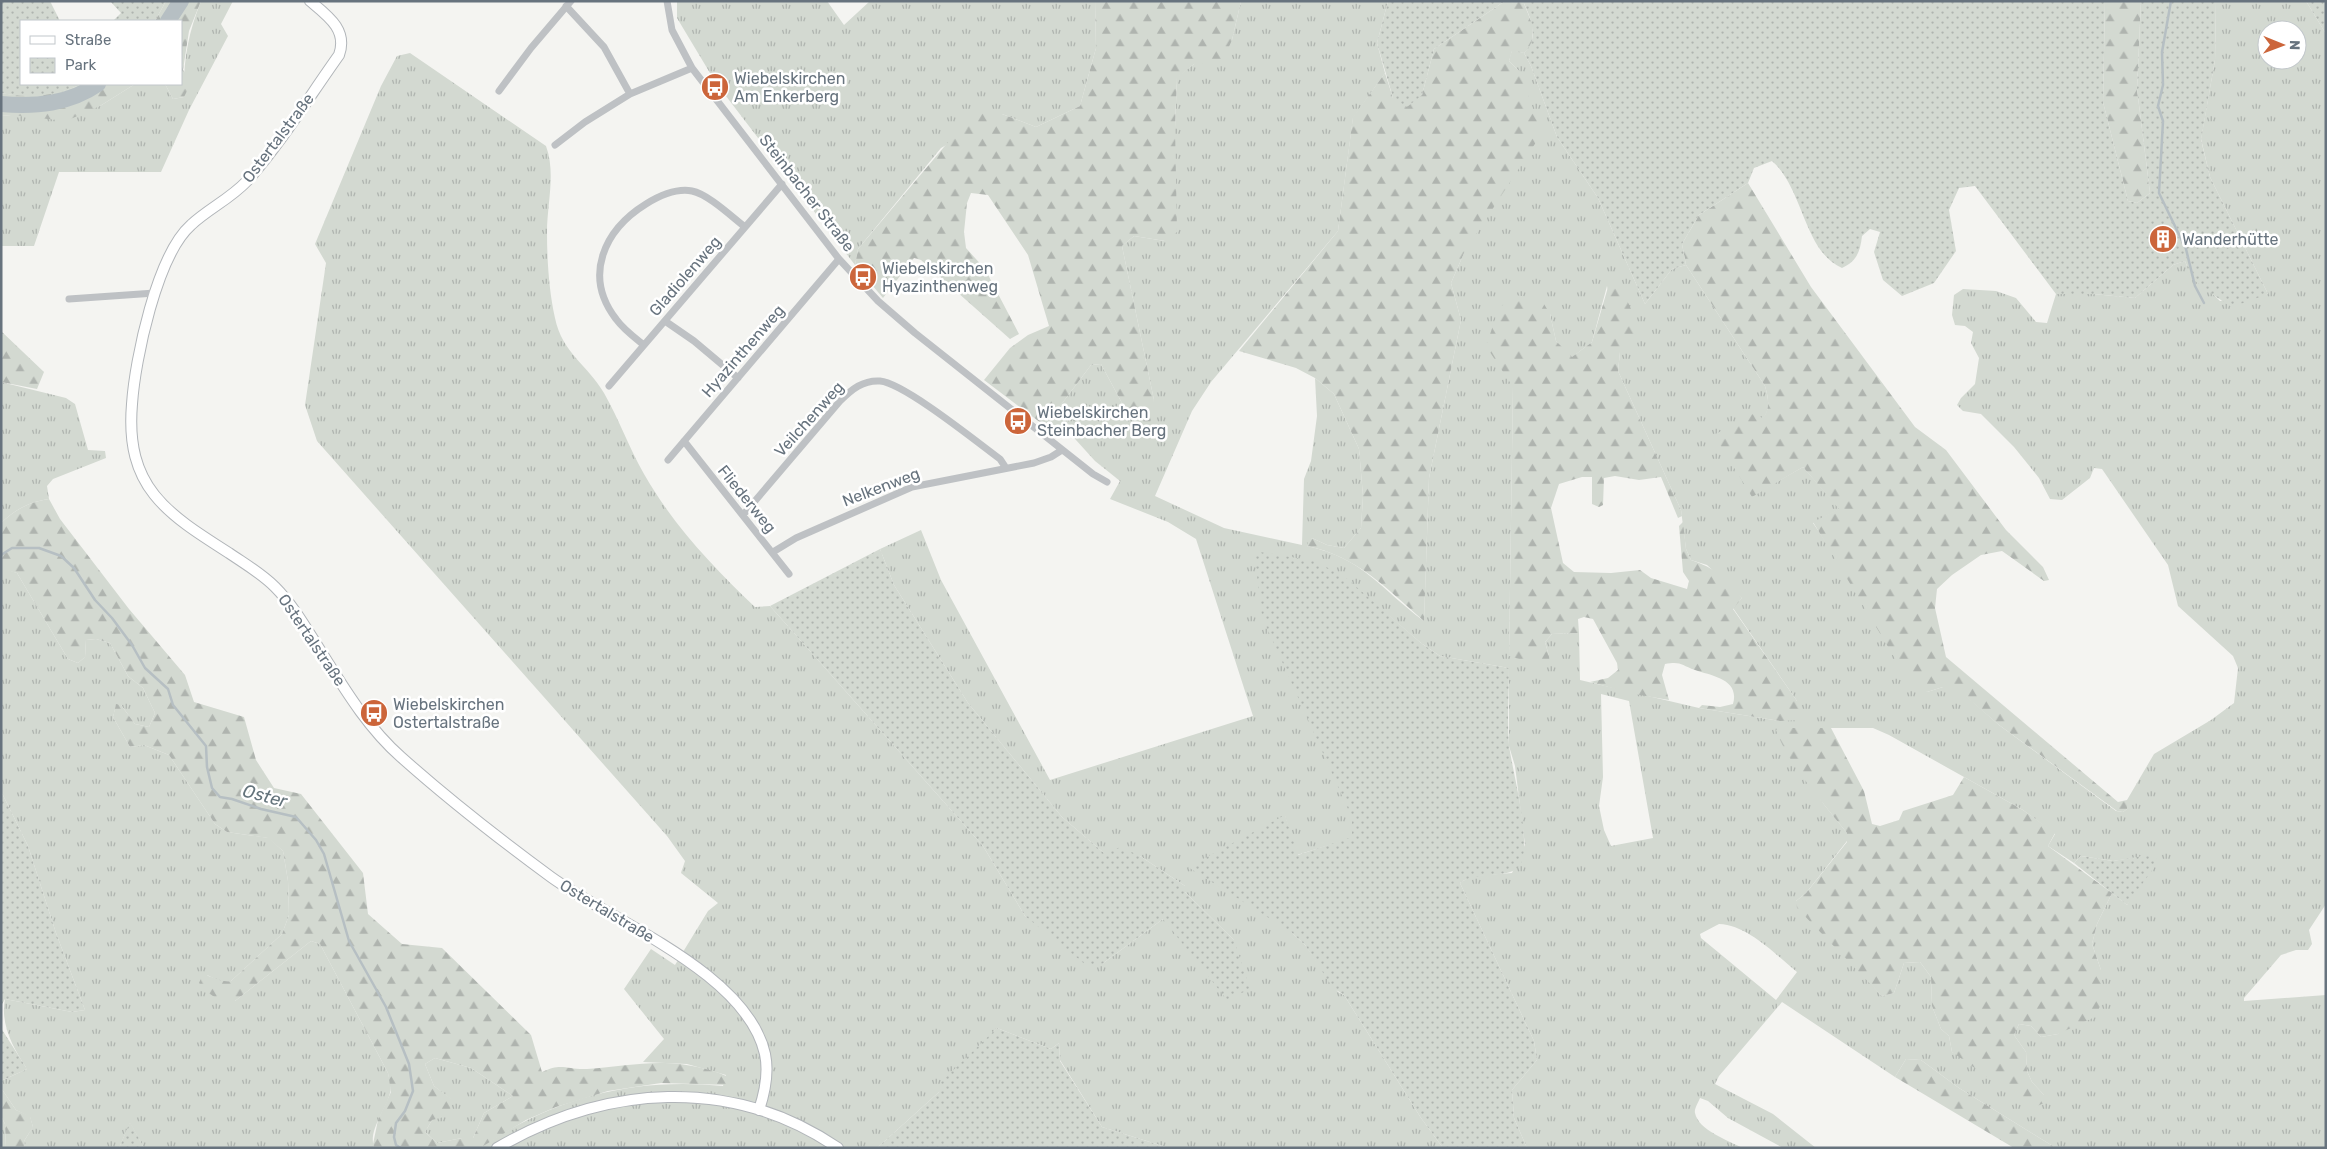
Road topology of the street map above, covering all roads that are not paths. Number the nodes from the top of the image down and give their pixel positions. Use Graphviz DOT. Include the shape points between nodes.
graph roads {
  1 [pos="310,1"];
  2 [pos="668,1"];
  3 [pos="569,4"];
  4 [pos="692,68"];
  5 [pos="499,91"];
  6 [pos="630,94"];
  7 [pos="555,145"];
  8 [pos="782,184"];
  9 [pos="745,227"];
  10 [pos="839,259"];
  11 [pos="155,293"];
  12 [pos="69,299"];
  13 [pos="665,321"];
  14 [pos="644,345"];
  15 [pos="738,378"];
  16 [pos="609,386"];
  17 [pos="684,441"];
  18 [pos="1062,450"];
  19 [pos="668,460"];
  20 [pos="1006,468"];
  21 [pos="1107,482"];
  22 [pos="743,515"];
  23 [pos="772,552"];
  24 [pos="789,574"];
  25 [pos="759,1110"];
  26 [pos="497,1148"];
  27 [pos="838,1148"];
  1 -- 11 [label="main road, Ostertalstraße" via="339,30 342,39 339,55 246,182 189,226 176,242 168,254"];
  2 -- 4 [label="street, Steinbacher Straße" via="672,30"];
  3 -- 5 [label="street"];
  3 -- 6 [label="street" via="604,47"];
  4 -- 6 [label="street"];
  4 -- 8 [label="street, Steinbacher Straße"];
  6 -- 7 [label="street"];
  8 -- 9 [label="street, Gladiolenweg"];
  8 -- 10 [label="street, Steinbacher Straße"];
  9 -- 13 [label="street, Gladiolenweg"];
  9 -- 14 [label="street" via="699,193 686,190 654,199 627,217 616,229 602,256 600,283 615,319"];
  10 -- 15 [label="street, Hyazinthenweg"];
  10 -- 18 [label="street, Steinbacher Straße" via="878,301 915,333"];
  11 -- 12 [label="street"];
  11 -- 25 [label="main road, Ostertalstraße" via="135,378 131,426 140,472 156,498 177,518 273,585 299,616 354,703 400,756 552,878 683,958 734,1000 755,1029 766,1055 766,1086"];
  13 -- 14 [label="street, Gladiolenweg"];
  13 -- 15 [label="street" via="694,340"];
  14 -- 16 [label="street, Gladiolenweg"];
  15 -- 17 [label="street, Hyazinthenweg"];
  17 -- 19 [label="street, Hyazinthenweg"];
  17 -- 22 [label="street, Fliederweg"];
  18 -- 20 [label="street, Nelkenweg" via="1052,458"];
  18 -- 21 [label="street, Steinbacher Straße"];
  20 -- 22 [label="street, Veilchenweg" via="1000,459 906,392 888,382 867,382 850,390"];
  20 -- 23 [label="street, Nelkenweg" via="912,487 796,538"];
  22 -- 23 [label="street, Fliederweg"];
  23 -- 24 [label="street, Fliederweg"];
  25 -- 26 [label="main road" via="724,1101 688,1097 654,1096 622,1100 564,1115"];
  25 -- 27 [label="main road" via="806,1128"];
}
